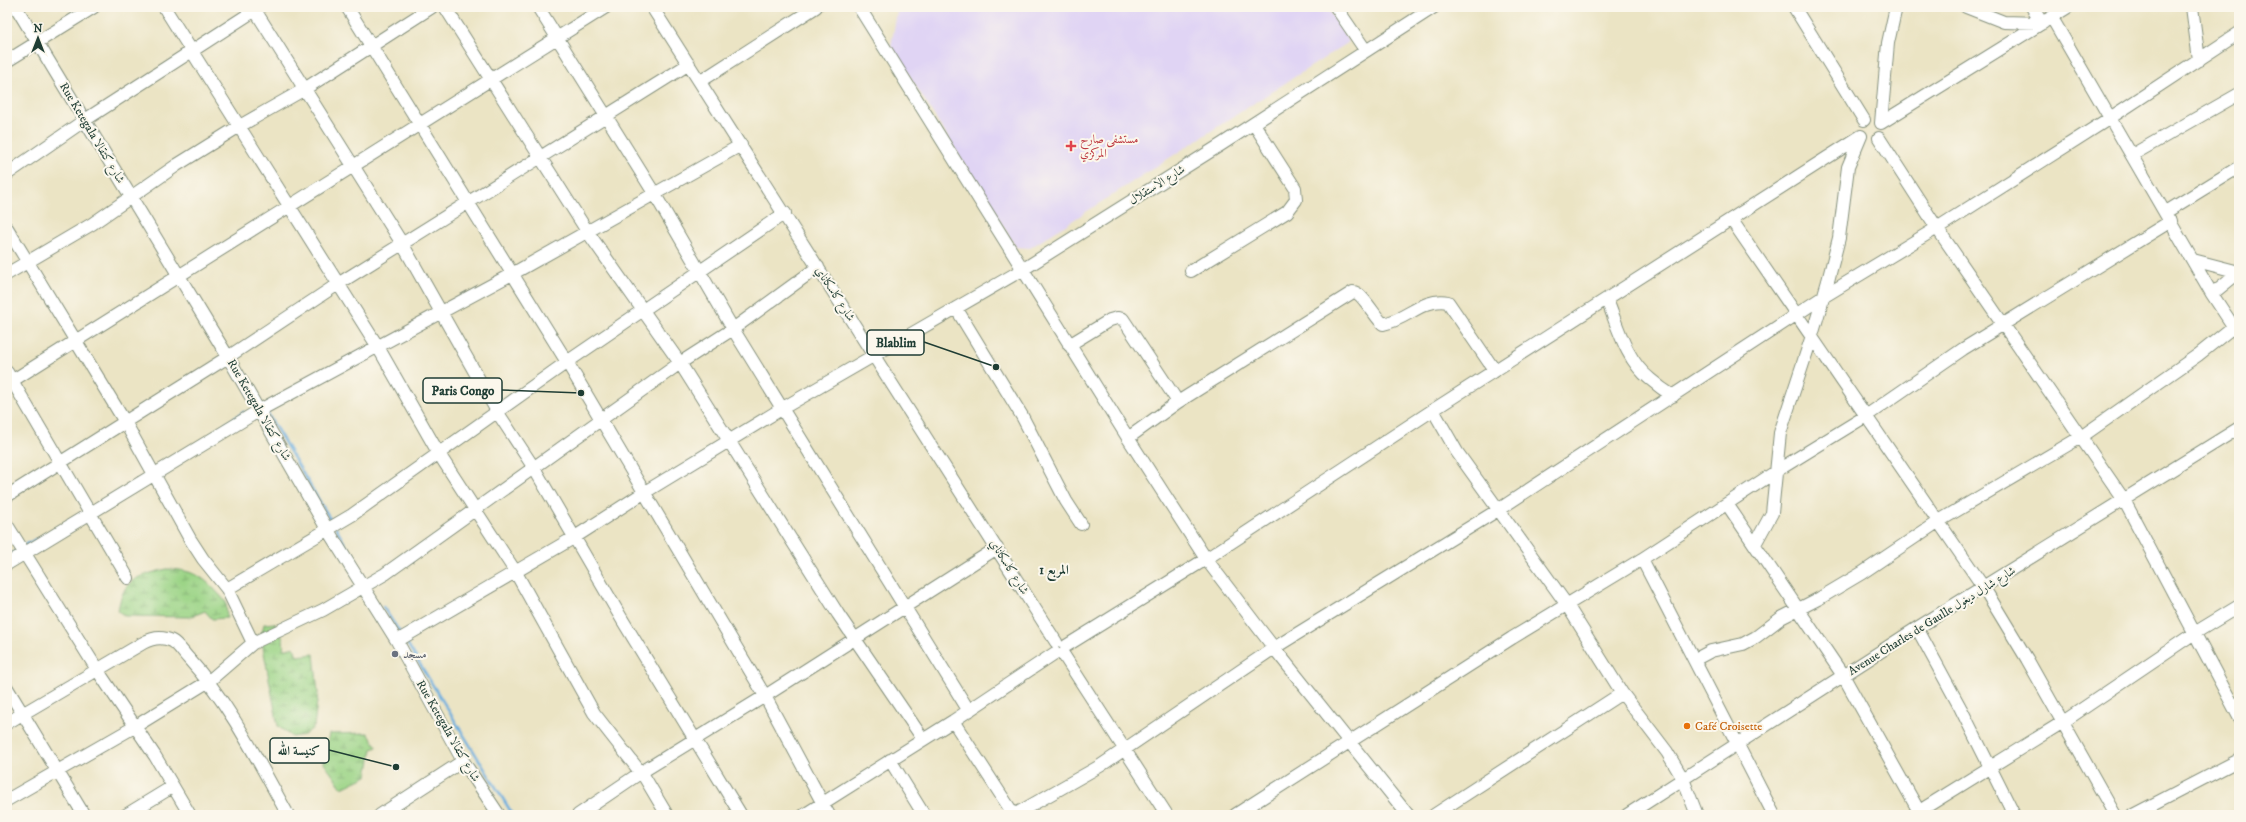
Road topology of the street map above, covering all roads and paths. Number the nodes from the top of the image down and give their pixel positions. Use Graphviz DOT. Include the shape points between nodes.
graph roads {
  1 [pos="16,7"];
  2 [pos="94,7"];
  3 [pos="164,7"];
  4 [pos="347,7"];
  5 [pos="432,7"];
  6 [pos="445,7"];
  7 [pos="538,7"];
  8 [pos="606,7"];
  9 [pos="652,7"];
  10 [pos="816,7"];
  11 [pos="859,7"];
  12 [pos="1336,7"];
  13 [pos="1434,7"];
  14 [pos="1794,7"];
  15 [pos="1896,7"];
  16 [pos="1966,7"];
  17 [pos="2032,7"];
  18 [pos="2068,7"];
  19 [pos="2192,7"];
  20 [pos="256,8"];
  21 [pos="2048,20"];
  22 [pos="2239,33"];
  23 [pos="557,38"];
  24 [pos="38,42"];
  25 [pos="371,46"];
  26 [pos="1366,51"];
  27 [pos="192,52"];
  28 [pos="2199,60"];
  29 [pos="7,61"];
  30 [pos="689,64"];
  31 [pos="492,79"];
  32 [pos="701,81"];
  33 [pos="303,90"];
  34 [pos="2239,94"];
  35 [pos="605,116"];
  36 [pos="2110,118"];
  37 [pos="84,120"];
  38 [pos="1864,120"];
  39 [pos="1881,123"];
  40 [pos="420,124"];
  41 [pos="1254,124"];
  42 [pos="238,127"];
  43 [pos="1861,136"];
  44 [pos="1879,138"];
  45 [pos="740,145"];
  46 [pos="2132,156"];
  47 [pos="541,158"];
  48 [pos="353,167"];
  49 [pos="2239,167"];
  50 [pos="7,174"];
  51 [pos="654,193"];
  52 [pos="130,196"];
  53 [pos="468,204"];
  54 [pos="290,206"];
  55 [pos="785,213"];
  56 [pos="2168,217"];
  57 [pos="1731,220"];
  58 [pos="7,228"];
  59 [pos="1937,228"];
  60 [pos="588,231"];
  61 [pos="403,245"];
  62 [pos="2193,260"];
  63 [pos="27,262"];
  64 [pos="818,267"];
  65 [pos="699,270"];
  66 [pos="1022,270"];
  67 [pos="1191,271"];
  68 [pos="7,274"];
  69 [pos="512,274"];
  70 [pos="179,276"];
  71 [pos="338,284"];
  72 [pos="2212,294"];
  73 [pos="1823,297"];
  74 [pos="1607,300"];
  75 [pos="956,308"];
  76 [pos="644,310"];
  77 [pos="442,312"];
  78 [pos="1796,316"];
  79 [pos="2005,324"];
  80 [pos="734,330"];
  81 [pos="2236,331"];
  82 [pos="1812,340"];
  83 [pos="75,343"];
  84 [pos="1069,345"];
  85 [pos="378,347"];
  86 [pos="228,356"];
  87 [pos="875,356"];
  88 [pos="568,362"];
  89 [pos="680,363"];
  90 [pos="1495,371"];
  91 [pos="9,379"];
  92 [pos="1673,396"];
  93 [pos="1178,402"];
  94 [pos="783,408"];
  95 [pos="260,410"];
  96 [pos="1433,410"];
  97 [pos="498,413"];
  98 [pos="1866,416"];
  99 [pos="602,420"];
  100 [pos="125,422"];
  101 [pos="2239,428"];
  102 [pos="2081,437"];
  103 [pos="1128,438"];
  104 [pos="729,442"];
  105 [pos="439,454"];
  106 [pos="62,462"];
  107 [pos="534,468"];
  108 [pos="1775,472"];
  109 [pos="155,476"];
  110 [pos="645,492"];
  111 [pos="7,496"];
  112 [pos="2124,500"];
  113 [pos="1727,504"];
  114 [pos="475,508"];
  115 [pos="1498,510"];
  116 [pos="92,513"];
  117 [pos="1939,521"];
  118 [pos="1081,524"];
  119 [pos="7,525"];
  120 [pos="327,529"];
  121 [pos="575,537"];
  122 [pos="1755,544"];
  123 [pos="997,548"];
  124 [pos="24,552"];
  125 [pos="1206,559"];
  126 [pos="1642,559"];
  127 [pos="7,564"];
  128 [pos="515,571"];
  129 [pos="128,578"];
  130 [pos="364,587"];
  131 [pos="1984,588"];
  132 [pos="227,589"];
  133 [pos="1567,605"];
  134 [pos="905,606"];
  135 [pos="2239,606"];
  136 [pos="1798,608"];
  137 [pos="1917,628"];
  138 [pos="2194,634"];
  139 [pos="855,639"];
  140 [pos="397,641"];
  141 [pos="253,643"];
  142 [pos="1274,648"];
  143 [pos="1060,649"];
  144 [pos="1694,660"];
  145 [pos="98,670"];
  146 [pos="1844,677"];
  147 [pos="209,681"];
  148 [pos="7,688"];
  149 [pos="1622,693"];
  150 [pos="765,696"];
  151 [pos="969,711"];
  152 [pos="22,714"];
  153 [pos="2239,717"];
  154 [pos="953,721"];
  155 [pos="2063,722"];
  156 [pos="7,723"];
  157 [pos="136,726"];
  158 [pos="696,739"];
  159 [pos="923,740"];
  160 [pos="1349,743"];
  161 [pos="1736,745"];
  162 [pos="1126,748"];
  163 [pos="890,760"];
  164 [pos="2239,760"];
  165 [pos="463,762"];
  166 [pos="1991,767"];
  167 [pos="57,772"];
  168 [pos="640,773"];
  169 [pos="1683,779"];
  170 [pos="172,787"];
  171 [pos="7,800"];
  172 [pos="822,803"];
  173 [pos="1918,814"];
  174 [pos="84,815"];
  175 [pos="126,815"];
  176 [pos="190,815"];
  177 [pos="288,815"];
  178 [pos="380,815"];
  179 [pos="499,815"];
  180 [pos="578,815"];
  181 [pos="667,815"];
  182 [pos="741,815"];
  183 [pos="804,815"];
  184 [pos="829,815"];
  185 [pos="924,815"];
  186 [pos="1014,815"];
  187 [pos="1167,815"];
  188 [pos="1235,815"];
  189 [pos="1408,815"];
  190 [pos="1434,815"];
  191 [pos="1627,815"];
  192 [pos="1697,815"];
  193 [pos="1774,815"];
  194 [pos="2014,815"];
  195 [pos="2115,815"];
  196 [pos="2133,815"];
  1 -- 24 [label="street, Rue Ketegala شارع كتقالا"];
  2 -- 24 [label="street"];
  3 -- 27 [label="street"];
  4 -- 25 [label="street"];
  5 -- 25 [label="street"];
  6 -- 31 [label="street"];
  7 -- 23 [label="street"];
  8 -- 23 [label="street"];
  9 -- 30 [label="street, شارع كاسكاناي"];
  10 -- 32 [label="street"];
  11 -- 66 [label="street"];
  12 -- 26 [label="street"];
  13 -- 26 [label="street, شارع الاستقلال"];
  14 -- 38 [label="street"];
  15 -- 39 [label="street" via="1888,43"];
  16 -- 21 [label="street" via="2004,22"];
  17 -- 21 [label="street"];
  18 -- 21 [label="street"];
  19 -- 28 [label="street"];
  20 -- 27 [label="street"];
  20 -- 33 [label="street"];
  21 -- 36 [label="street"];
  21 -- 39 [label="street"];
  22 -- 28 [label="street"];
  23 -- 31 [label="street"];
  23 -- 35 [label="street"];
  24 -- 29 [label="street"];
  24 -- 37 [label="street, Rue Ketegala شارع كتقالا"];
  25 -- 33 [label="street"];
  25 -- 40 [label="street"];
  26 -- 41 [label="street, شارع الاستقلال"];
  27 -- 37 [label="street"];
  27 -- 42 [label="street"];
  28 -- 36 [label="street"];
  30 -- 32 [label="street, شارع كاسكاناي"];
  30 -- 35 [label="street"];
  31 -- 40 [label="street"];
  31 -- 47 [label="street"];
  32 -- 45 [label="street, شارع كاسكاناي"];
  33 -- 42 [label="street"];
  33 -- 48 [label="street"];
  34 -- 46 [label="street"];
  35 -- 47 [label="street"];
  35 -- 51 [label="street"];
  36 -- 46 [label="street"];
  36 -- 59 [label="street"];
  37 -- 50 [label="street"];
  37 -- 52 [label="street, Rue Ketegala شارع كتقالا"];
  38 -- 39 [label="street" via="1872,118"];
  38 -- 43 [label="street" via="1860,126"];
  39 -- 44 [label="street" via="1883,131"];
  40 -- 48 [label="street"];
  40 -- 53 [label="street"];
  41 -- 66 [label="street, شارع الاستقلال"];
  41 -- 67 [label="street" via="1295,188 1296,200 1287,212"];
  42 -- 52 [label="street"];
  42 -- 54 [label="street"];
  43 -- 44 [label="street" via="1870,141"];
  43 -- 57 [label="street"];
  43 -- 73 [label="street" via="1848,167 1839,238"];
  44 -- 59 [label="street"];
  45 -- 51 [label="street"];
  45 -- 55 [label="street, شارع كاسكاناي"];
  46 -- 56 [label="street"];
  47 -- 53 [label="street"];
  47 -- 60 [label="street"];
  48 -- 54 [label="street"];
  48 -- 61 [label="street"];
  49 -- 56 [label="street"];
  51 -- 60 [label="street"];
  51 -- 65 [label="street"];
  52 -- 63 [label="street" via="92,224"];
  52 -- 70 [label="street, Rue Ketegala شارع كتقالا"];
  53 -- 61 [label="street"];
  53 -- 69 [label="street"];
  54 -- 70 [label="street"];
  54 -- 71 [label="street"];
  55 -- 64 [label="street, شارع كاسكاناي"];
  55 -- 65 [label="street"];
  56 -- 62 [label="street"];
  56 -- 79 [label="street"];
  57 -- 74 [label="street"];
  57 -- 78 [label="street"];
  58 -- 63 [label="street"];
  59 -- 73 [label="street"];
  59 -- 79 [label="street"];
  60 -- 69 [label="street"];
  60 -- 76 [label="street"];
  61 -- 71 [label="street"];
  61 -- 77 [label="street"];
  62 -- 72 [label="street"];
  62 -- 72 [label="street" via="2239,272"];
  63 -- 68 [label="street"];
  63 -- 83 [label="street"];
  64 -- 80 [label="street"];
  64 -- 87 [label="street, شارع كاسكاناي"];
  65 -- 76 [label="street"];
  65 -- 80 [label="street"];
  66 -- 75 [label="street, شارع الاستقلال"];
  66 -- 84 [label="street"];
  69 -- 77 [label="street"];
  69 -- 88 [label="street"];
  70 -- 83 [label="street"];
  70 -- 86 [label="street, Rue Ketegala شارع كتقالا"];
  71 -- 85 [label="street"];
  71 -- 86 [label="street"];
  72 -- 81 [label="street"];
  73 -- 78 [label="street"];
  73 -- 82 [label="street"];
  74 -- 90 [label="street"];
  74 -- 92 [label="street" via="1627,349 1636,364 1649,379"];
  75 -- 87 [label="street, شارع الاستقلال"];
  75 -- 118 [label="street" via="1022,416 1066,501"];
  76 -- 88 [label="street"];
  76 -- 89 [label="street"];
  77 -- 85 [label="street"];
  77 -- 97 [label="street"];
  78 -- 82 [label="street"];
  78 -- 92 [label="street"];
  79 -- 98 [label="street" via="1963,349"];
  79 -- 102 [label="street"];
  80 -- 89 [label="street"];
  80 -- 94 [label="street"];
  81 -- 102 [label="street" via="2198,354"];
  82 -- 98 [label="street"];
  82 -- 108 [label="street" via="1780,433"];
  83 -- 91 [label="street"];
  83 -- 100 [label="street"];
  84 -- 93 [label="street" via="1110,320 1123,319"];
  84 -- 103 [label="street"];
  85 -- 95 [label="street"];
  85 -- 105 [label="street"];
  86 -- 95 [label="street, Rue Ketegala شارع كتقالا"];
  86 -- 100 [label="street"];
  87 -- 94 [label="street, شارع الاستقلال"];
  87 -- 123 [label="street, شارع كاسكاناي"];
  88 -- 97 [label="street"];
  88 -- 99 [label="street"];
  89 -- 99 [label="street"];
  89 -- 104 [label="street"];
  90 -- 93 [label="street" via="1448,302 1438,300 1423,305 1394,322 1383,324 1360,295 1353,292"];
  90 -- 96 [label="street"];
  91 -- 106 [label="street"];
  92 -- 115 [label="street"];
  93 -- 103 [label="street"];
  94 -- 104 [label="street, شارع الاستقلال"];
  94 -- 134 [label="street"];
  95 -- 109 [label="street"];
  95 -- 120 [label="street, Rue Ketegala شارع كتقالا"];
  96 -- 115 [label="street" via="1457,452"];
  96 -- 125 [label="street"];
  97 -- 105 [label="street"];
  97 -- 107 [label="street"];
  98 -- 108 [label="street"];
  98 -- 117 [label="street"];
  99 -- 107 [label="street"];
  99 -- 110 [label="street"];
  100 -- 106 [label="street"];
  100 -- 109 [label="street"];
  101 -- 112 [label="street, Avenue Charles de Gaulle شارع شارل ديغول"];
  102 -- 112 [label="street"];
  102 -- 117 [label="street"];
  103 -- 125 [label="street"];
  104 -- 110 [label="street, شارع الاستقلال"];
  104 -- 139 [label="street"];
  105 -- 114 [label="street"];
  105 -- 120 [label="street"];
  106 -- 111 [label="street"];
  106 -- 116 [label="street"];
  107 -- 114 [label="street"];
  107 -- 121 [label="street"];
  108 -- 113 [label="street"];
  108 -- 122 [label="street" via="1772,513"];
  109 -- 116 [label="street"];
  109 -- 132 [label="street" via="203,559"];
  110 -- 121 [label="street, شارع الاستقلال"];
  110 -- 150 [label="street"];
  112 -- 131 [label="street, Avenue Charles de Gaulle شارع شارل ديغول"];
  112 -- 138 [label="street"];
  113 -- 122 [label="street"];
  113 -- 126 [label="street"];
  114 -- 128 [label="street"];
  114 -- 130 [label="street" via="426,546"];
  115 -- 133 [label="street"];
  115 -- 142 [label="street"];
  116 -- 124 [label="street"];
  116 -- 129 [label="street"];
  117 -- 131 [label="street"];
  117 -- 136 [label="street" via="1862,573"];
  119 -- 124 [label="street"];
  120 -- 130 [label="street, Rue Ketegala شارع كتقالا"];
  120 -- 132 [label="street"];
  121 -- 128 [label="street, شارع الاستقلال"];
  121 -- 158 [label="street"];
  122 -- 136 [label="street"];
  123 -- 134 [label="street"];
  123 -- 143 [label="street, شارع كاسكاناي"];
  124 -- 127 [label="street"];
  124 -- 145 [label="street"];
  125 -- 142 [label="street"];
  125 -- 143 [label="street"];
  126 -- 133 [label="street"];
  126 -- 144 [label="street"];
  128 -- 140 [label="street, شارع الاستقلال"];
  128 -- 168 [label="street" via="594,713"];
  130 -- 140 [label="street, Rue Ketegala شارع كتقالا"];
  130 -- 141 [label="street"];
  131 -- 137 [label="street, Avenue Charles de Gaulle شارع شارل ديغول"];
  131 -- 155 [label="street"];
  132 -- 141 [label="street"];
  133 -- 149 [label="street"];
  133 -- 160 [label="street"];
  134 -- 139 [label="street"];
  134 -- 151 [label="street"];
  135 -- 138 [label="street"];
  136 -- 144 [label="street" via="1743,644 1711,651"];
  136 -- 146 [label="street"];
  137 -- 146 [label="street, Avenue Charles de Gaulle شارع شارل ديغول"];
  137 -- 166 [label="street"];
  138 -- 153 [label="street"];
  138 -- 155 [label="street"];
  139 -- 150 [label="street"];
  139 -- 159 [label="street"];
  140 -- 165 [label="street, Rue Ketegala شارع كتقالا"];
  141 -- 147 [label="street"];
  142 -- 160 [label="street"];
  142 -- 162 [label="street"];
  143 -- 151 [label="street"];
  143 -- 162 [label="street, شارع كاسكاناي"];
  144 -- 161 [label="street"];
  145 -- 147 [label="street" via="143,643 162,638 173,642"];
  145 -- 152 [label="street"];
  145 -- 157 [label="street"];
  146 -- 161 [label="street, Avenue Charles de Gaulle شارع شارل ديغول"];
  146 -- 173 [label="street"];
  147 -- 157 [label="street"];
  147 -- 177 [label="street" via="248,743"];
  148 -- 152 [label="street"];
  149 -- 169 [label="street" via="1663,746"];
  149 -- 190 [label="street"];
  150 -- 158 [label="street"];
  150 -- 172 [label="street"];
  151 -- 154 [label="street"];
  152 -- 156 [label="street"];
  152 -- 167 [label="street"];
  154 -- 159 [label="street"];
  154 -- 186 [label="street"];
  155 -- 166 [label="street"];
  155 -- 195 [label="street"];
  157 -- 167 [label="street"];
  157 -- 170 [label="street"];
  158 -- 168 [label="street"];
  158 -- 182 [label="street"];
  159 -- 163 [label="street"];
  160 -- 188 [label="street"];
  160 -- 189 [label="street"];
  161 -- 169 [label="street, Avenue Charles de Gaulle شارع شارل ديغول"];
  161 -- 193 [label="street"];
  162 -- 186 [label="street" via="1100,766"];
  162 -- 187 [label="street, شارع كاسكاناي"];
  163 -- 172 [label="street"];
  163 -- 185 [label="street"];
  164 -- 196 [label="street"];
  165 -- 178 [label="street"];
  165 -- 179 [label="street, Rue Ketegala شارع كتقالا"];
  166 -- 173 [label="street"];
  166 -- 194 [label="street"];
  167 -- 171 [label="street"];
  167 -- 174 [label="street"];
  168 -- 180 [label="street"];
  168 -- 181 [label="street"];
  169 -- 191 [label="street, Avenue Charles de Gaulle شارع شارل ديغول"];
  169 -- 192 [label="street"];
  170 -- 175 [label="street"];
  170 -- 176 [label="street"];
  172 -- 183 [label="street"];
  172 -- 184 [label="street"];
}
